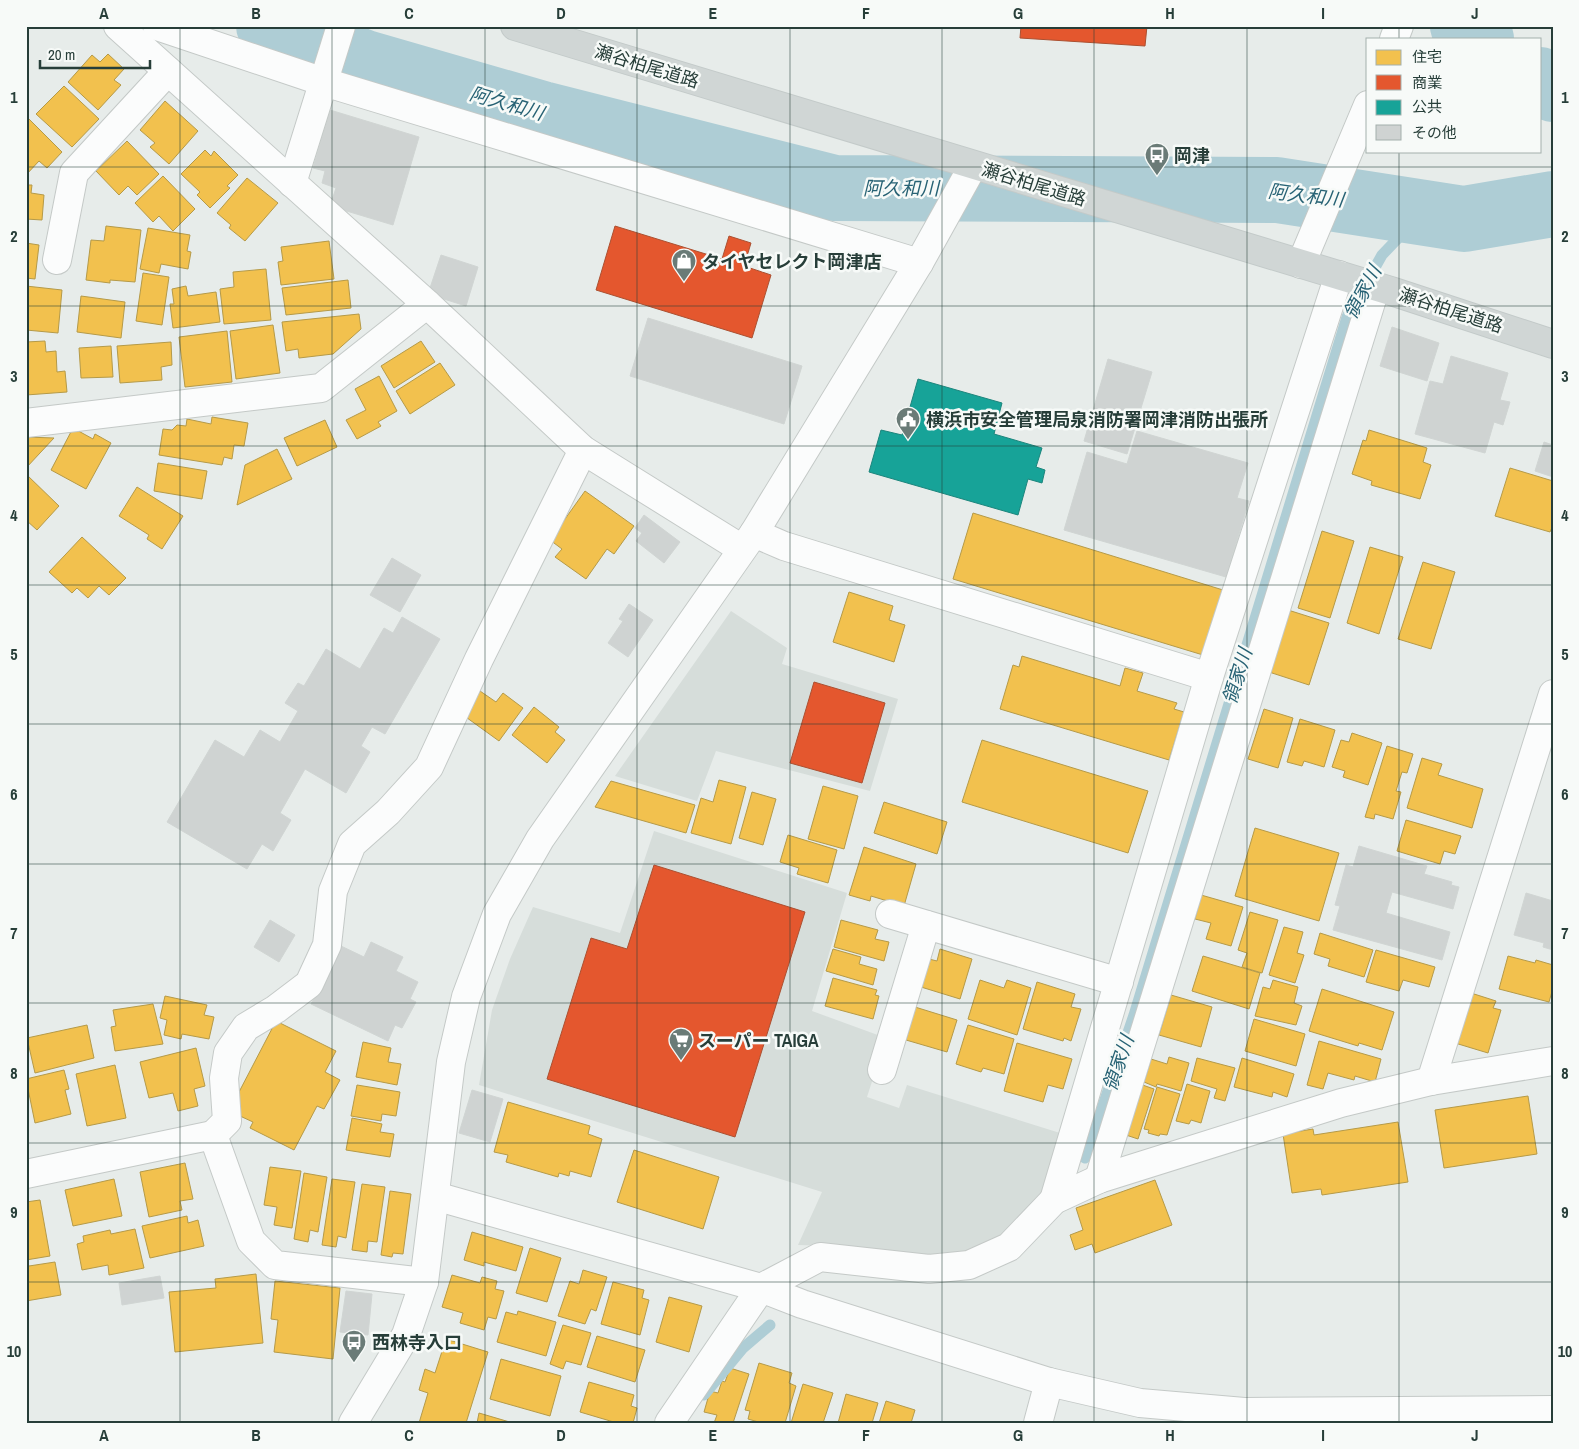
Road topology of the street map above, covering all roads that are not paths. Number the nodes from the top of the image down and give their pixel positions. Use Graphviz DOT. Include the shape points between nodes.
graph roads {
  1 [pos="118,26"];
  2 [pos="158,26"];
  3 [pos="341,26"];
  4 [pos="515,26"];
  5 [pos="1400,26"];
  6 [pos="1394,38"];
  7 [pos="168,71"];
  8 [pos="326,77"];
  9 [pos="1366,110"];
  10 [pos="973,166"];
  11 [pos="292,183"];
  12 [pos="57,260"];
  13 [pos="919,263"];
  14 [pos="1301,264"];
  15 [pos="1338,275"];
  16 [pos="1376,286"];
  17 [pos="427,304"];
  18 [pos="1553,344"];
  19 [pos="26,423"];
  20 [pos="583,450"];
  21 [pos="748,541"];
  22 [pos="1210,677"];
  23 [pos="1553,694"];
  24 [pos="890,914"];
  25 [pos="926,925"];
  26 [pos="1119,982"];
  27 [pos="1553,1061"];
  28 [pos="882,1070"];
  29 [pos="1431,1081"];
  30 [pos="213,1135"];
  31 [pos="26,1174"];
  32 [pos="1099,1179"];
  33 [pos="435,1196"];
  34 [pos="1054,1200"];
  35 [pos="424,1282"];
  36 [pos="761,1288"];
  37 [pos="1049,1382"];
  38 [pos="1553,1410"];
  39 [pos="354,1423"];
  40 [pos="669,1423"];
  41 [pos="1038,1423"];
  1 -- 7 [label="street"];
  2 -- 8 [label="street"];
  3 -- 8 [label="street"];
  4 -- 10 [label="main road, 瀬谷柏尾道路"];
  5 -- 6 [label="street"];
  7 -- 11 [label="street"];
  7 -- 12 [label="street" via="74,173"];
  8 -- 11 [label="street"];
  8 -- 13 [label="street"];
  9 -- 14 [label="street"];
  10 -- 13 [label="street"];
  10 -- 14 [label="main road, 瀬谷柏尾道路"];
  11 -- 17 [label="street"];
  13 -- 21 [label="street"];
  14 -- 15 [label="main road, 瀬谷柏尾道路"];
  15 -- 16 [label="main road, 瀬谷柏尾道路"];
  15 -- 22 [label="street"];
  16 -- 18 [label="main road, 瀬谷柏尾道路"];
  16 -- 32 [label="street"];
  17 -- 19 [label="street" via="321,388"];
  17 -- 20 [label="street"];
  20 -- 21 [label="street"];
  20 -- 30 [label="street" via="479,659 430,766 388,812 352,844 334,891 326,945 308,984 246,1028 228,1054 224,1078 227,1121"];
  21 -- 22 [label="street" via="784,546"];
  21 -- 33 [label="street" via="540,839 497,914 466,997 451,1062"];
  22 -- 26 [label="street"];
  23 -- 29 [label="street"];
  24 -- 25 [label="street"];
  25 -- 26 [label="street"];
  25 -- 28 [label="street"];
  26 -- 34 [label="street"];
  27 -- 29 [label="street"];
  29 -- 32 [label="street" via="1341,1103"];
  30 -- 31 [label="street"];
  30 -- 35 [label="street" via="251,1241 275,1265"];
  32 -- 34 [label="street"];
  33 -- 35 [label="street"];
  33 -- 36 [label="street"];
  34 -- 36 [label="street" via="1009,1247 969,1265 929,1269 820,1258"];
  35 -- 39 [label="street" via="406,1335"];
  36 -- 37 [label="street"];
  36 -- 40 [label="street"];
  37 -- 38 [label="street" via="1140,1404 1244,1412"];
  37 -- 41 [label="street"];
}
